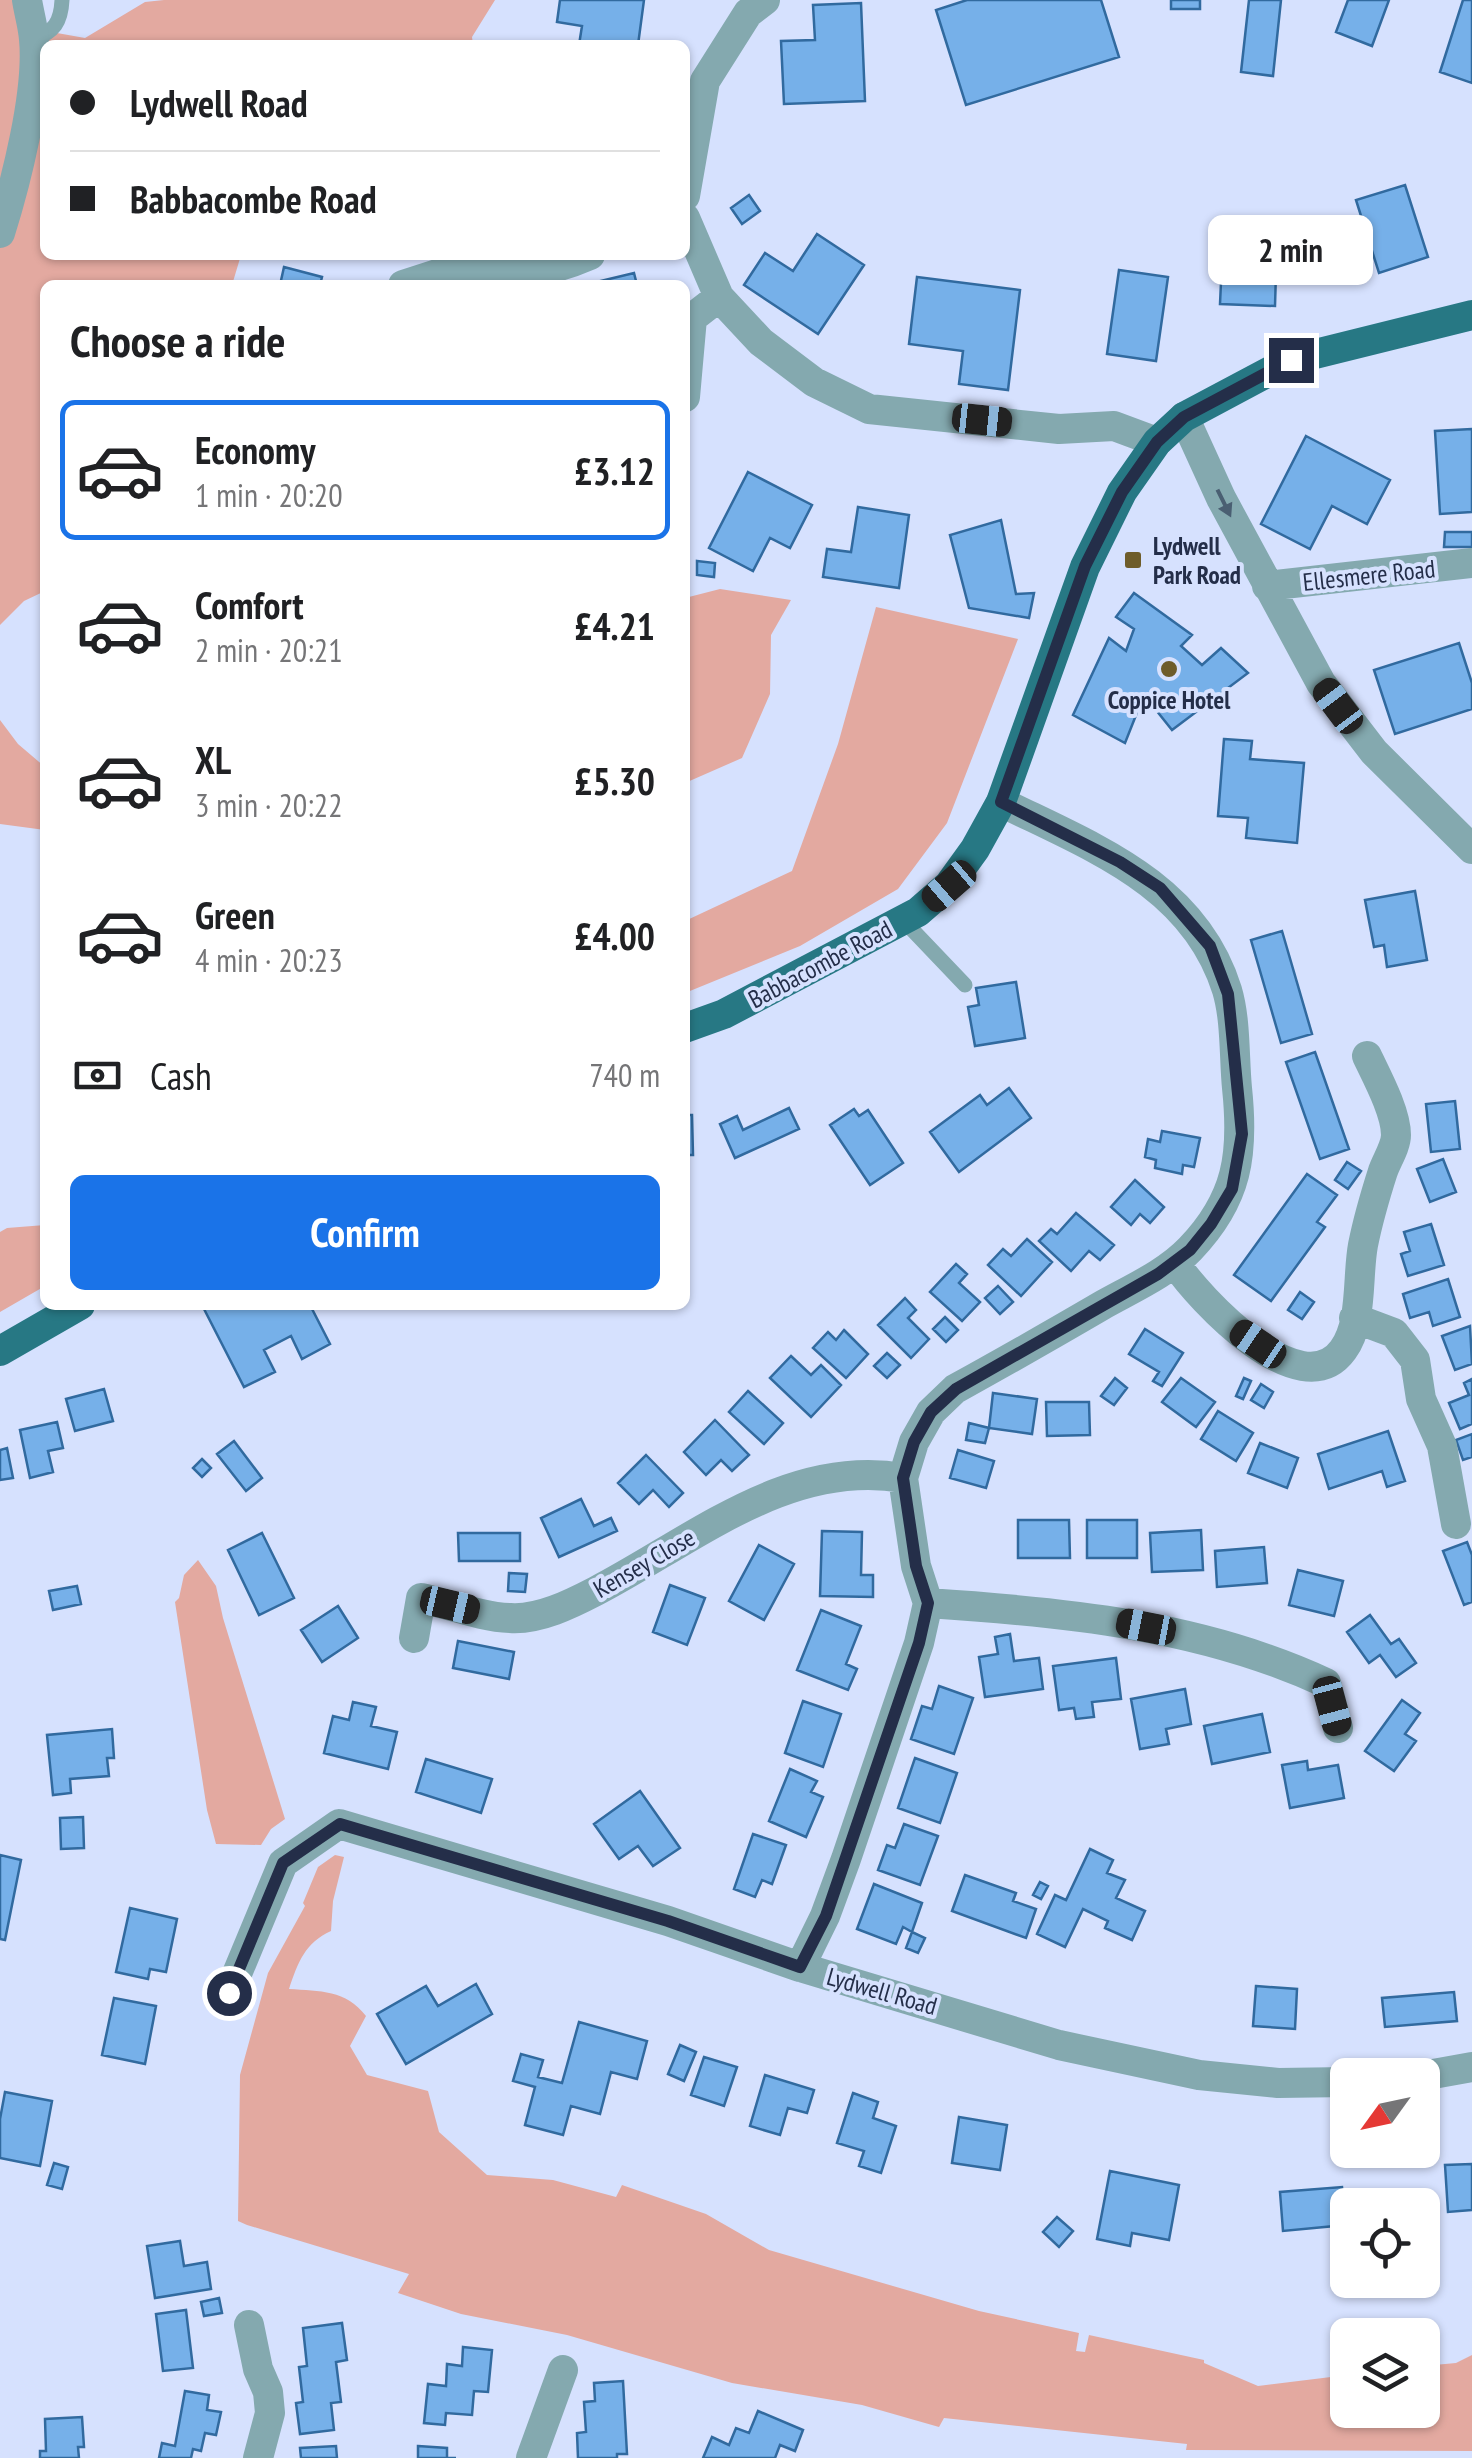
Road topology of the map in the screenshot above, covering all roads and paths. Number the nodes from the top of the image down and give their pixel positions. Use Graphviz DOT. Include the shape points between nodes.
graph roads {
  1 [pos="27,0"];
  2 [pos="62,0"];
  3 [pos="765,0"];
  4 [pos="34,39"];
  5 [pos="690,151"];
  6 [pos="690,230"];
  7 [pos="0,233"];
  8 [pos="478,260"];
  9 [pos="556,262"];
  10 [pos="521,266"];
  11 [pos="446,272"];
  12 [pos="419,280"];
  13 [pos="719,297"];
  14 [pos="1472,315"];
  15 [pos="690,341"];
  16 [pos="1184,417"];
  17 [pos="1157,442"];
  18 [pos="1472,563"];
  19 [pos="1267,586"];
  20 [pos="1001,802"];
  21 [pos="1472,849"];
  22 [pos="903,920"];
  23 [pos="965,985"];
  24 [pos="690,1026"];
  25 [pos="1367,1056"];
  26 [pos="1175,1262"];
  27 [pos="71,1310"];
  28 [pos="1354,1318"];
  29 [pos="0,1351"];
  30 [pos="903,1478"];
  31 [pos="1456,1524"];
  32 [pos="928,1603"];
  33 [pos="414,1638"];
  34 [pos="1338,1728"];
  35 [pos="800,1967"];
  36 [pos="229,1993"];
  37 [pos="1472,2067"];
  38 [pos="1440,2073"];
  39 [pos="1330,2082"];
  40 [pos="250,2324"];
  41 [pos="563,2370"];
  42 [pos="258,2458"];
  43 [pos="531,2458"];
  1 -- 4 [label="street"];
  2 -- 4 [label="lane" via="51,33"];
  3 -- 5 [label="street" via="748,13 705,81"];
  4 -- 7 [label="street" via="15,188"];
  6 -- 13 [label="street"];
  8 -- 11 [label="street"];
  9 -- 10 [label="street"];
  10 -- 11 [label="street"];
  11 -- 12 [label="street"];
  13 -- 15 [label="street" via="692,318"];
  13 -- 17 [label="street" via="761,342 814,382 870,409 1059,428 1114,426"];
  14 -- 16 [label="main road, Babbacombe Road" via="1291,360"];
  16 -- 17 [label="main road, Babbacombe Road"];
  16 -- 19 [label="street, one-way"];
  17 -- 20 [label="main road, Babbacombe Road" via="1122,492 1085,566"];
  18 -- 19 [label="street, Ellesmere Road"];
  19 -- 21 [label="street" via="1321,683 1374,752"];
  20 -- 22 [label="main road, Babbacombe Road" via="949,886"];
  20 -- 26 [label="street" via="1160,888 1210,946 1228,994 1242,1134 1232,1189"];
  22 -- 23 [label="lane"];
  22 -- 24 [label="main road, Babbacombe Road"];
  25 -- 28 [label="street" via="1396,1137 1370,1214"];
  26 -- 28 [label="street" via="1231,1326 1286,1362 1328,1365 1345,1348"];
  26 -- 30 [label="street" via="956,1389 931,1412"];
  27 -- 29 [label="main road"];
  28 -- 31 [label="street" via="1394,1333 1415,1360 1421,1399 1442,1446"];
  30 -- 32 [label="street"];
  30 -- 33 [label="street, Kensey Close" via="824,1477 786,1490 544,1614 510,1618 420,1598"];
  32 -- 34 [label="street" via="1089,1616 1277,1660 1326,1683"];
  32 -- 35 [label="street" via="826,1916"];
  35 -- 36 [label="street, Lydwell Road" via="340,1824 283,1863"];
  35 -- 39 [label="street, Lydwell Road" via="1059,2045 1199,2075"];
  37 -- 38 [label="street"];
  40 -- 42 [label="street" via="270,2413"];
  41 -- 43 [label="street"];
}
